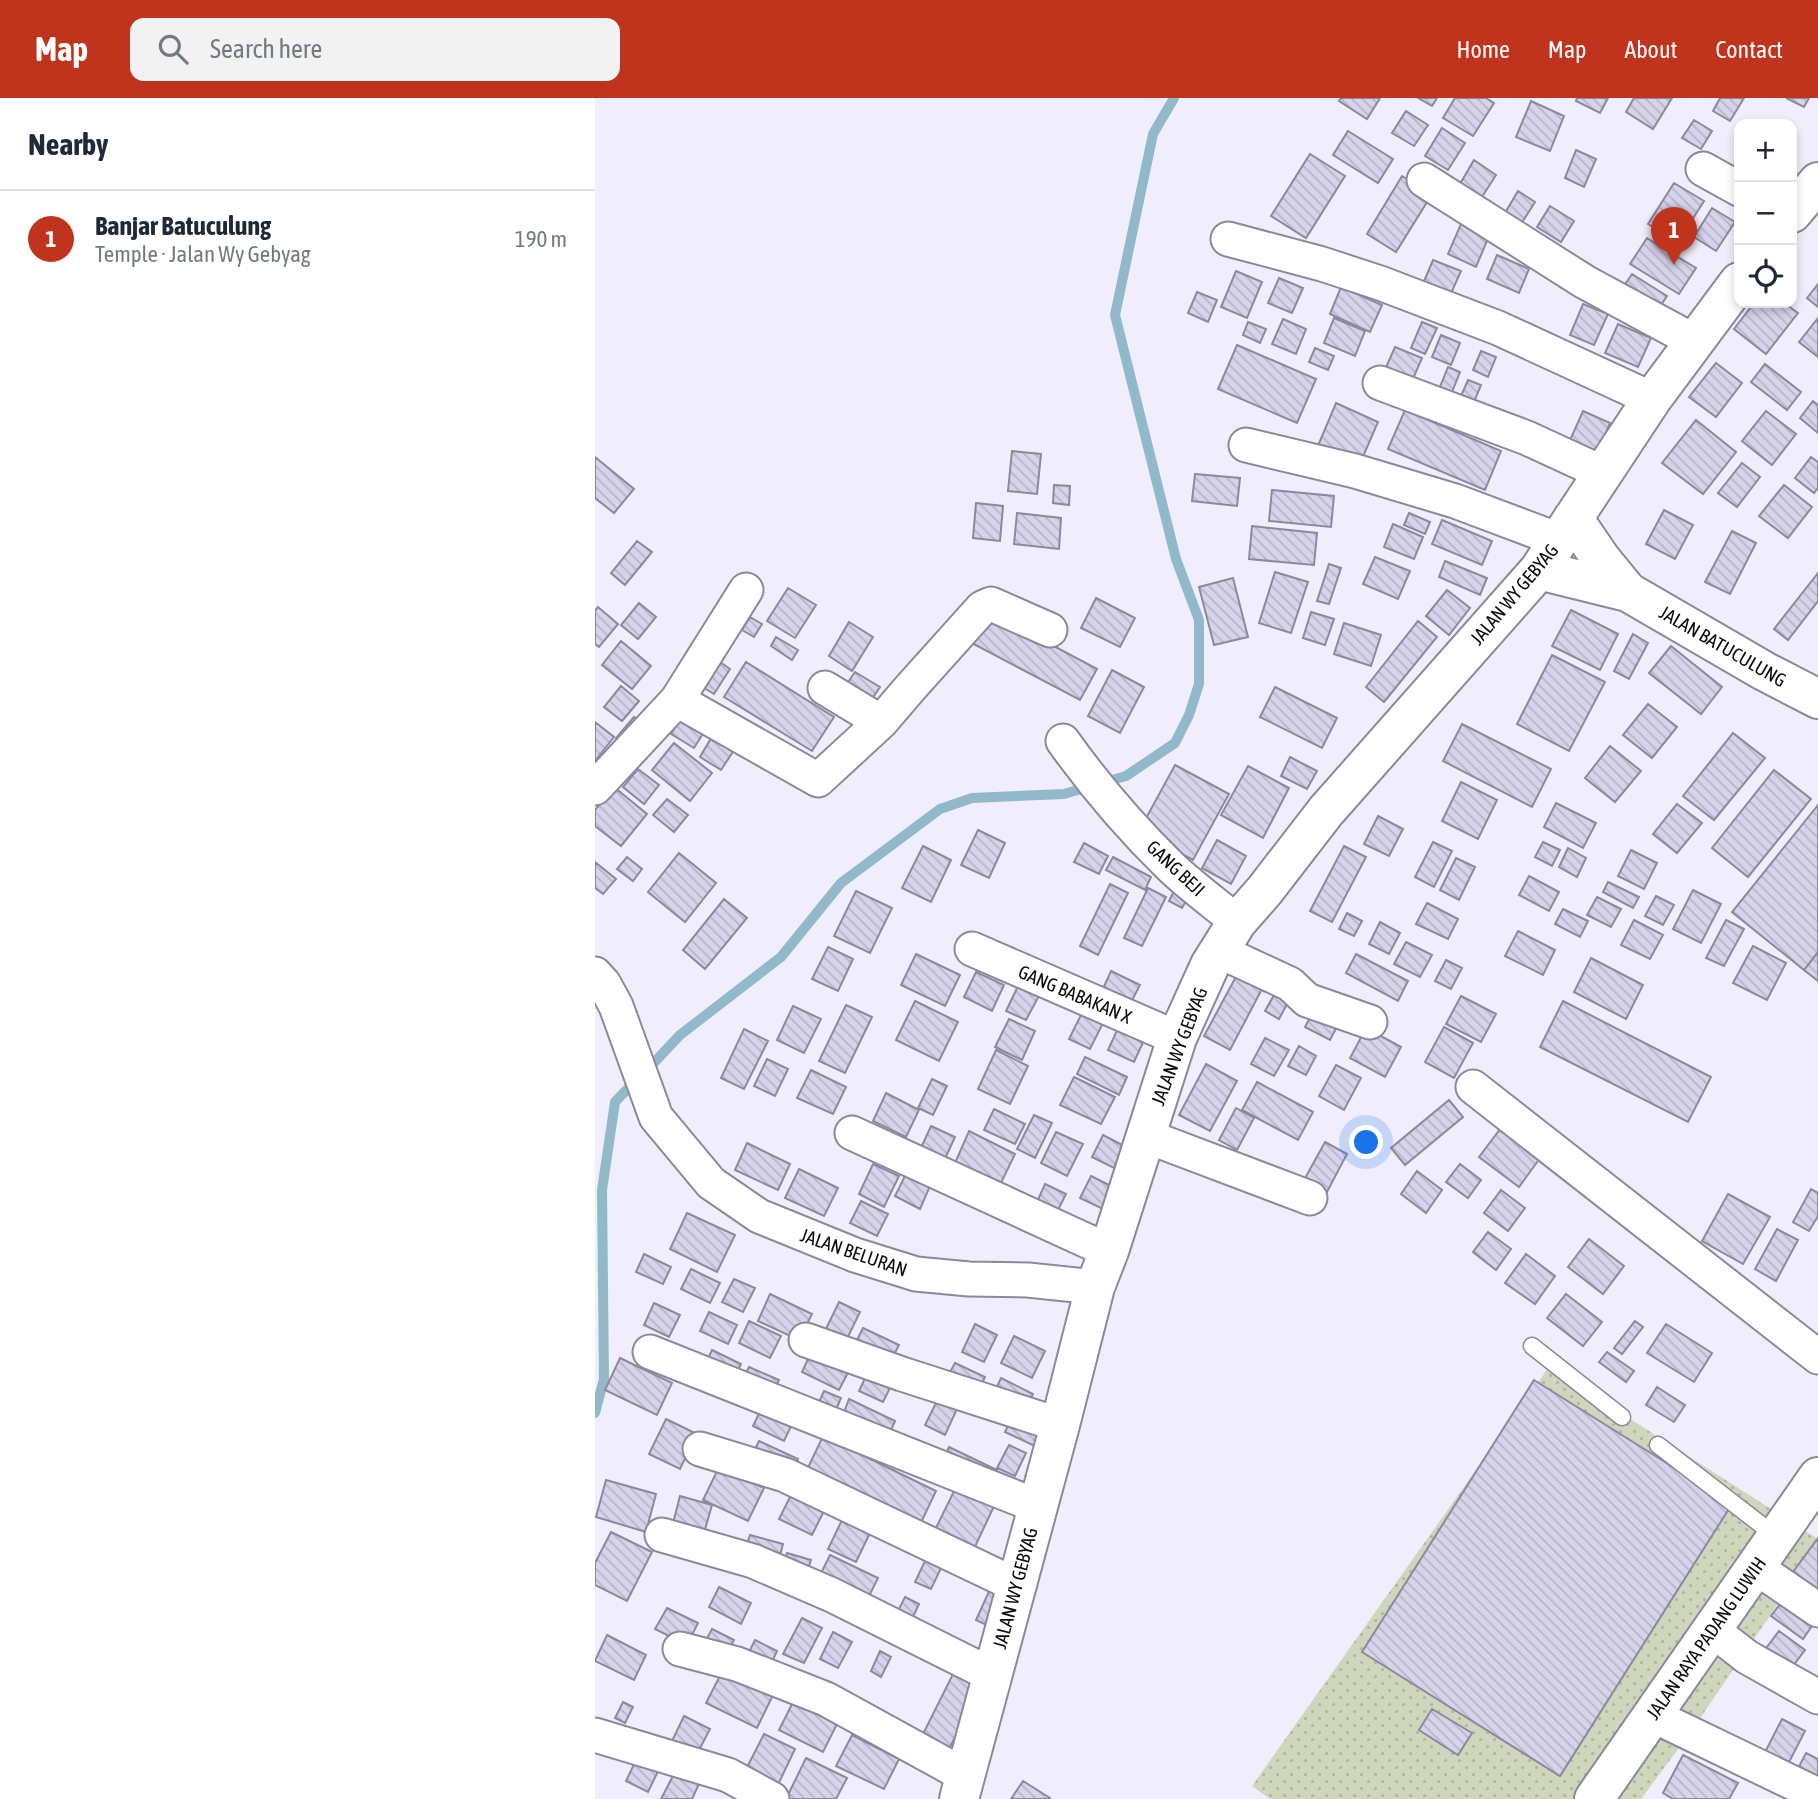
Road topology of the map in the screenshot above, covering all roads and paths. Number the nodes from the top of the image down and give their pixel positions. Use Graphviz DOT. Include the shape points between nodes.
graph roads {
  1 [pos="1703,169"];
  2 [pos="1425,180"];
  3 [pos="1734,186"];
  4 [pos="1228,239"];
  5 [pos="1734,289"];
  6 [pos="1694,341"];
  7 [pos="1380,383"];
  8 [pos="1652,399"];
  9 [pos="1246,445"];
  10 [pos="1603,472"];
  11 [pos="1557,543"];
  12 [pos="746,590"];
  13 [pos="1629,592"];
  14 [pos="1050,630"];
  15 [pos="825,688"];
  16 [pos="1818,699"];
  17 [pos="677,700"];
  18 [pos="881,722"];
  19 [pos="1072,754"];
  20 [pos="595,788"];
  21 [pos="1228,937"];
  22 [pos="972,949"];
  23 [pos="595,974"];
  24 [pos="1370,1022"];
  25 [pos="1177,1038"];
  26 [pos="1473,1087"];
  27 [pos="852,1133"];
  28 [pos="1146,1136"];
  29 [pos="1310,1198"];
  30 [pos="1109,1251"];
  31 [pos="1095,1287"];
  32 [pos="806,1340"];
  33 [pos="1532,1346"];
  34 [pos="650,1352"];
  35 [pos="1818,1357"];
  36 [pos="1622,1416"];
  37 [pos="1060,1425"];
  38 [pos="1658,1445"];
  39 [pos="700,1449"];
  40 [pos="1818,1476"];
  41 [pos="1037,1506"];
  42 [pos="662,1535"];
  43 [pos="1765,1552"];
  44 [pos="1016,1585"];
  45 [pos="1818,1610"];
  46 [pos="1711,1629"];
  47 [pos="680,1649"];
  48 [pos="992,1675"];
  49 [pos="1818,1697"];
  50 [pos="1651,1715"];
  51 [pos="595,1735"];
  52 [pos="963,1787"];
  53 [pos="1818,1795"];
  54 [pos="772,1799"];
  55 [pos="1594,1799"];
  1 -- 3 [label="street"];
  2 -- 6 [label="street" via="1585,282"];
  4 -- 8 [label="street" via="1380,283 1498,328"];
  5 -- 6 [label="street, JALAN WY GEBYAG"];
  6 -- 8 [label="street, JALAN WY GEBYAG"];
  7 -- 10 [label="street"];
  8 -- 10 [label="street, JALAN WY GEBYAG"];
  9 -- 11 [label="street" via="1443,497"];
  10 -- 11 [label="street, JALAN WY GEBYAG"];
  11 -- 13 [label="street, JALAN BATUCULUNG"];
  11 -- 13 [label="street, JALAN BATUCULUNG" via="1601,559"];
  11 -- 21 [label="street, JALAN WY GEBYAG" via="1326,811"];
  12 -- 17 [label="street"];
  13 -- 16 [label="street, JALAN BATUCULUNG"];
  14 -- 18 [label="street" via="991,604 982,608"];
  15 -- 18 [label="street"];
  17 -- 18 [label="street" via="818,780"];
  17 -- 20 [label="street"];
  19 -- 21 [label="street, GANG BEJI"];
  21 -- 24 [label="street, GANG BEJI" via="1307,1000"];
  21 -- 25 [label="street, JALAN WY GEBYAG"];
  22 -- 25 [label="street, GANG BABAKAN X"];
  23 -- 31 [label="street, JALAN BELURAN" via="616,1006 656,1117 711,1182 759,1216 916,1274"];
  25 -- 28 [label="street, JALAN WY GEBYAG"];
  26 -- 35 [label="street"];
  27 -- 30 [label="street"];
  28 -- 29 [label="street"];
  28 -- 30 [label="street, JALAN WY GEBYAG"];
  30 -- 31 [label="street, JALAN WY GEBYAG"];
  31 -- 37 [label="street, JALAN WY GEBYAG"];
  32 -- 37 [label="street"];
  33 -- 36 [label="lane"];
  34 -- 41 [label="street"];
  37 -- 41 [label="street, JALAN WY GEBYAG"];
  38 -- 43 [label="lane"];
  39 -- 44 [label="street" via="785,1475"];
  40 -- 43 [label="street, JALAN RAYA PADANG LUWIH"];
  41 -- 44 [label="street, JALAN WY GEBYAG"];
  42 -- 48 [label="street" via="753,1561"];
  43 -- 45 [label="street"];
  43 -- 46 [label="street, JALAN RAYA PADANG LUWIH"];
  44 -- 48 [label="street, JALAN WY GEBYAG"];
  46 -- 49 [label="street" via="1747,1657"];
  46 -- 50 [label="street, JALAN RAYA PADANG LUWIH"];
  47 -- 52 [label="street" via="737,1664 826,1699"];
  48 -- 52 [label="street, JALAN WY GEBYAG"];
  50 -- 53 [label="street"];
  50 -- 55 [label="street, JALAN RAYA PADANG LUWIH"];
  51 -- 54 [label="street" via="729,1775"];
}
